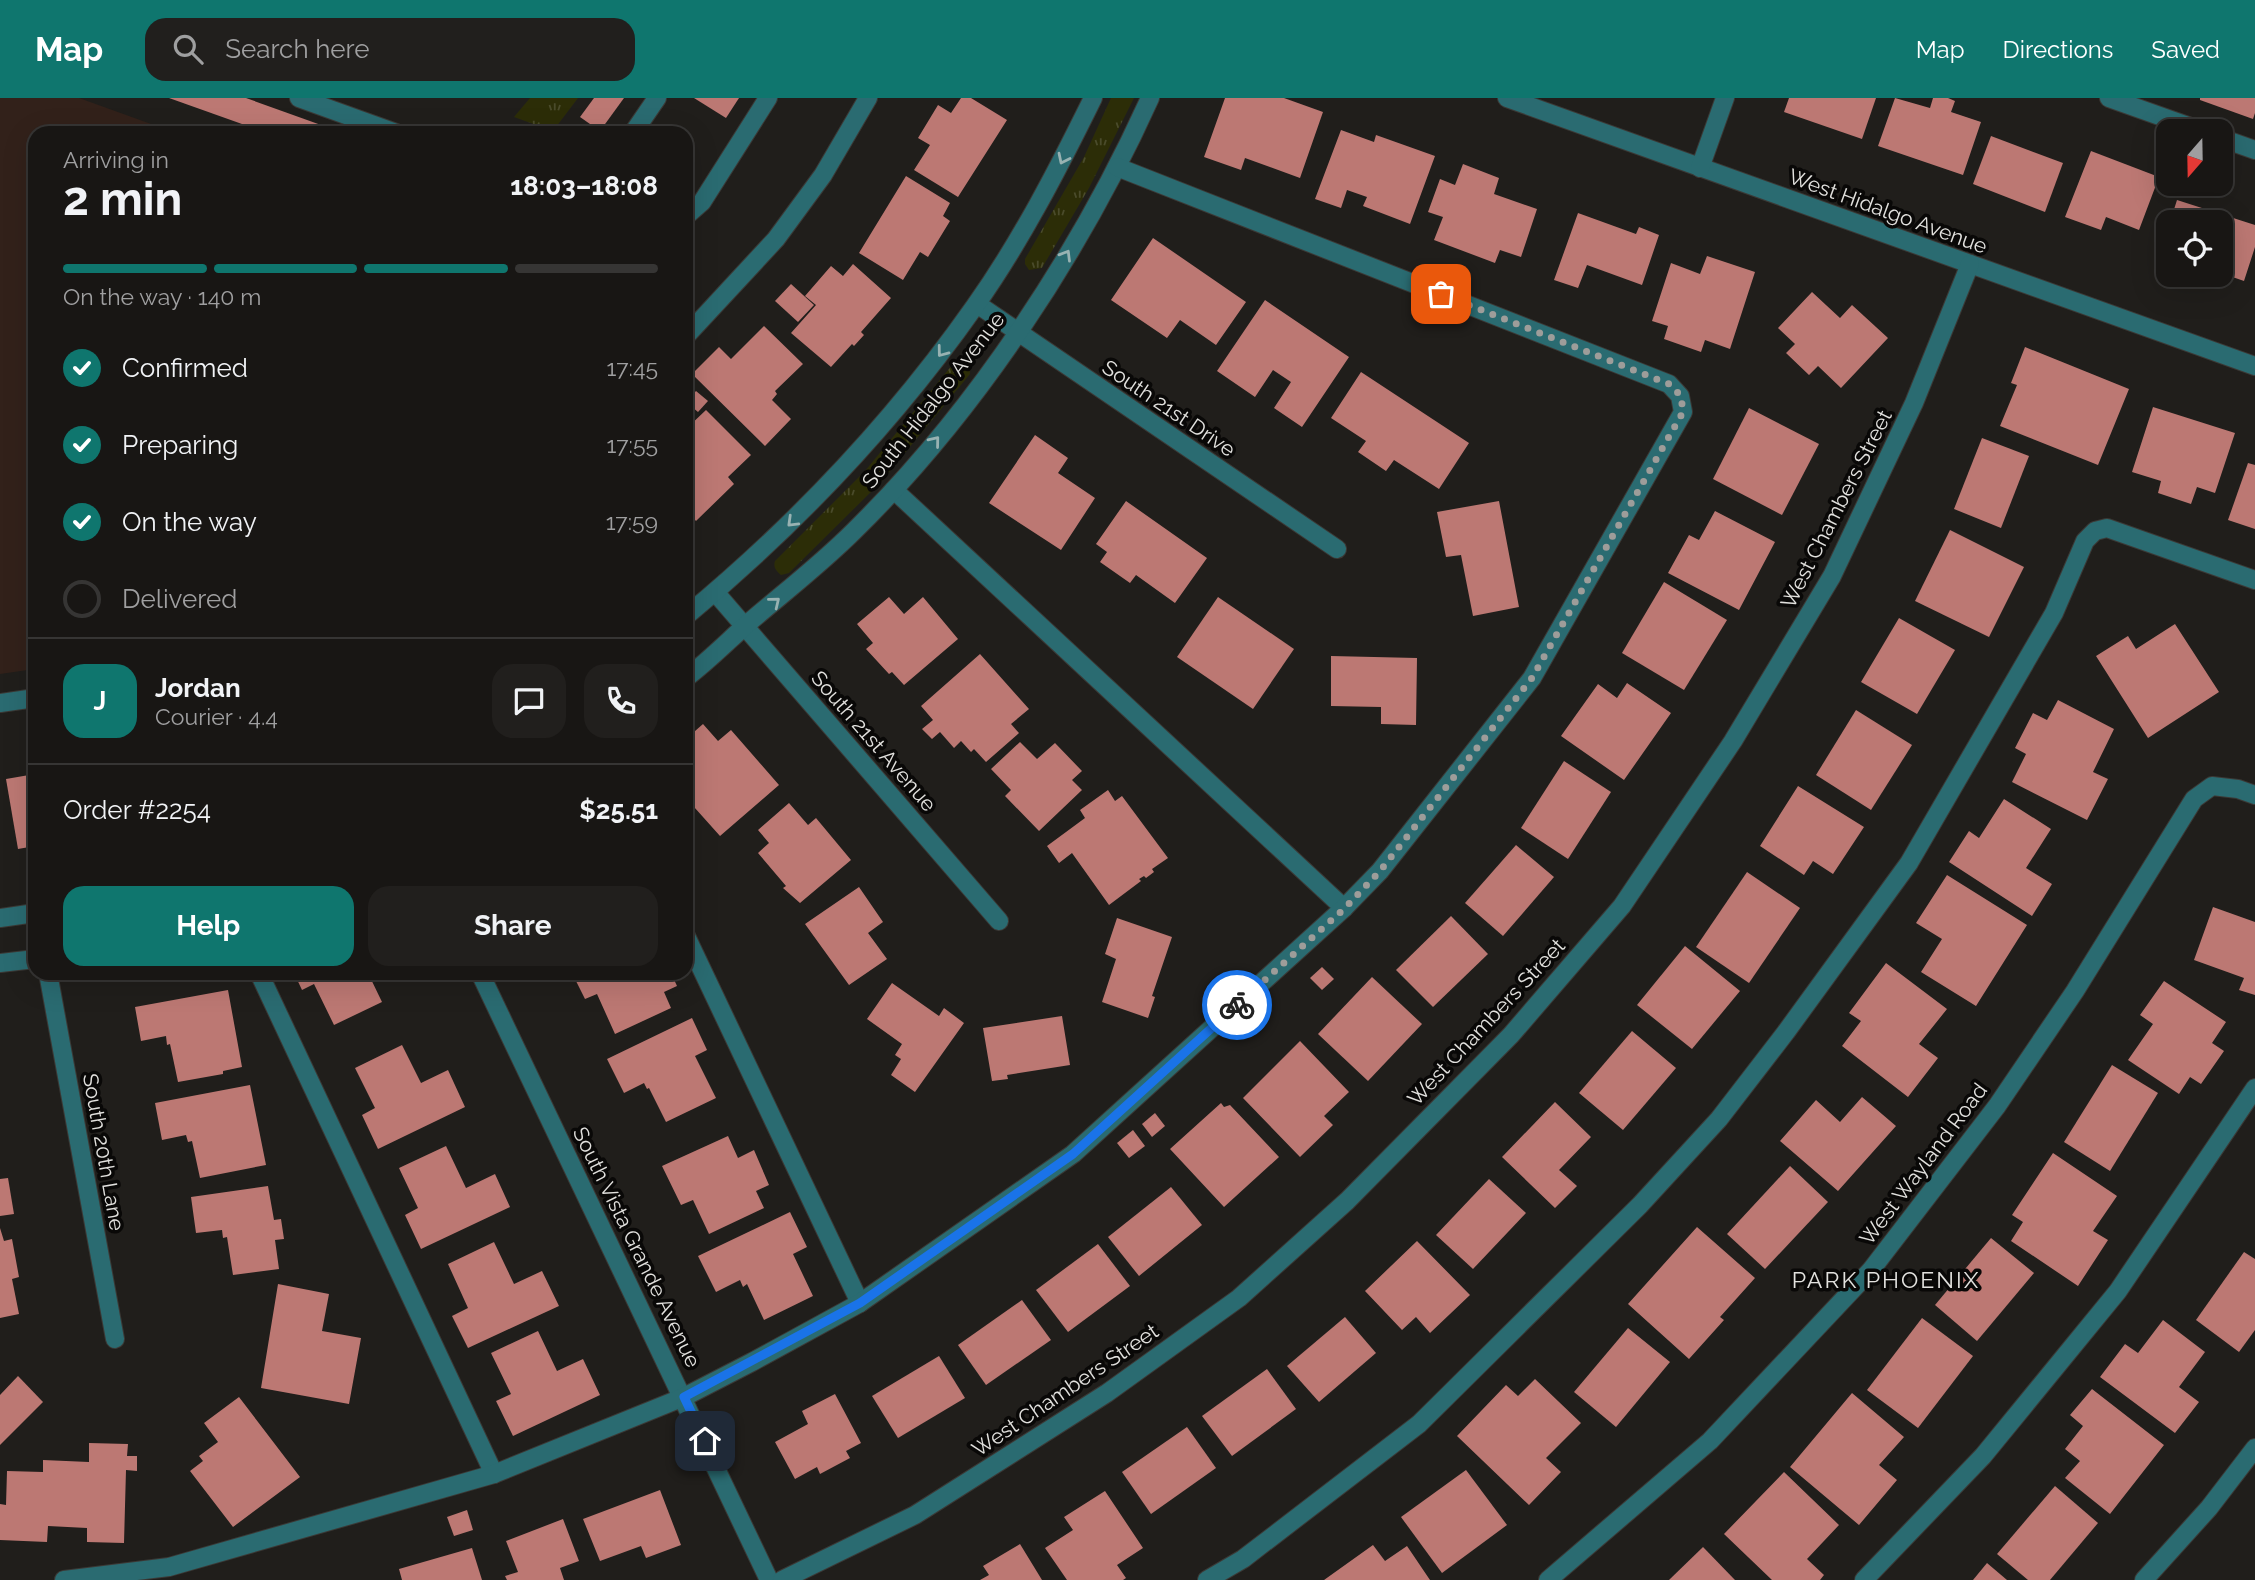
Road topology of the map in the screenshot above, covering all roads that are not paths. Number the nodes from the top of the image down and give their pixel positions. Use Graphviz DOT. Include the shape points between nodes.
graph roads {
  1 [pos="299,98"];
  2 [pos="657,98"];
  3 [pos="768,98"];
  4 [pos="868,98"];
  5 [pos="1093,98"];
  6 [pos="1150,98"];
  7 [pos="1507,98"];
  8 [pos="1725,98"];
  9 [pos="2109,98"];
  10 [pos="2168,119"];
  11 [pos="377,126"];
  12 [pos="638,126"];
  13 [pos="2233,142"];
  14 [pos="2255,150"];
  15 [pos="1117,167"];
  16 [pos="1700,168"];
  17 [pos="693,210"];
  18 [pos="1970,264"];
  19 [pos="977,304"];
  20 [pos="693,328"];
  21 [pos="1017,331"];
  22 [pos="2255,366"];
  23 [pos="894,490"];
  24 [pos="1337,549"];
  25 [pos="2255,580"];
  26 [pos="715,592"];
  27 [pos="693,610"];
  28 [pos="745,626"];
  29 [pos="693,672"];
  30 [pos="28,699"];
  31 [pos="0,703"];
  32 [pos="2255,795"];
  33 [pos="1345,908"];
  34 [pos="28,914"];
  35 [pos="0,918"];
  36 [pos="999,921"];
  37 [pos="693,951"];
  38 [pos="28,960"];
  39 [pos="0,963"];
  40 [pos="49,980"];
  41 [pos="262,980"];
  42 [pos="483,980"];
  43 [pos="2255,1088"];
  44 [pos="860,1303"];
  45 [pos="115,1339"];
  46 [pos="684,1397"];
  47 [pos="2255,1448"];
  48 [pos="494,1474"];
  49 [pos="64,1580"];
  50 [pos="769,1580"];
  51 [pos="782,1580"];
  52 [pos="1207,1580"];
  53 [pos="1548,1580"];
  54 [pos="1864,1580"];
  55 [pos="2144,1580"];
  1 -- 11 [label="street"];
  2 -- 12 [label="street"];
  3 -- 17 [label="street"];
  4 -- 20 [label="street" via="823,175 776,239"];
  5 -- 19 [label="street, South Hidalgo Avenue, one-way" via="1056,173"];
  6 -- 15 [label="street, South Hidalgo Avenue"];
  7 -- 16 [label="street, West Hidalgo Avenue"];
  8 -- 16 [label="street"];
  9 -- 10 [label="street"];
  13 -- 14 [label="street"];
  21 -- 15 [label="street, South Hidalgo Avenue, one-way"];
  15 -- 33 [label="street" via="1669,384 1681,396 1683,412 1532,678 1380,871"];
  16 -- 18 [label="street, West Hidalgo Avenue"];
  18 -- 22 [label="street, West Hidalgo Avenue"];
  18 -- 51 [label="street, West Chambers Street" via="1914,403 1825,588 1733,741 1622,906 1511,1035 1347,1201 1239,1298 1107,1393 915,1515"];
  19 -- 21 [label="street, South 21st Drive"];
  19 -- 26 [label="street, South Hidalgo Avenue, one-way" via="894,413 824,492"];
  23 -- 21 [label="street, South Hidalgo Avenue, one-way"];
  21 -- 24 [label="street, South 21st Drive"];
  28 -- 23 [label="street, South Hidalgo Avenue, one-way" via="800,581"];
  23 -- 33 [label="street"];
  25 -- 52 [label="street" via="2107,528 2095,531 2085,541 2054,613 1909,863 1719,1119 1640,1205 1419,1424 1243,1559"];
  26 -- 27 [label="street, South Hidalgo Avenue"];
  26 -- 28 [label="street, South 21st Avenue"];
  28 -- 29 [label="street, South Hidalgo Avenue"];
  28 -- 36 [label="street, South 21st Avenue"];
  30 -- 31 [label="street"];
  32 -- 53 [label="street, West Wayland Road" via="2212,786 2194,799 2075,991 1997,1106 1871,1270 1710,1441"];
  33 -- 44 [label="street" via="1073,1154"];
  34 -- 35 [label="street"];
  37 -- 44 [label="street"];
  38 -- 39 [label="street"];
  40 -- 45 [label="street, South 20th Lane"];
  41 -- 48 [label="street"];
  42 -- 46 [label="street, South Vista Grande Avenue"];
  43 -- 54 [label="street" via="2118,1291 1983,1456"];
  44 -- 46 [label="street"];
  46 -- 48 [label="street"];
  46 -- 50 [label="street, South Vista Grande Avenue"];
  47 -- 55 [label="street"];
  48 -- 49 [label="street" via="169,1567"];
}
